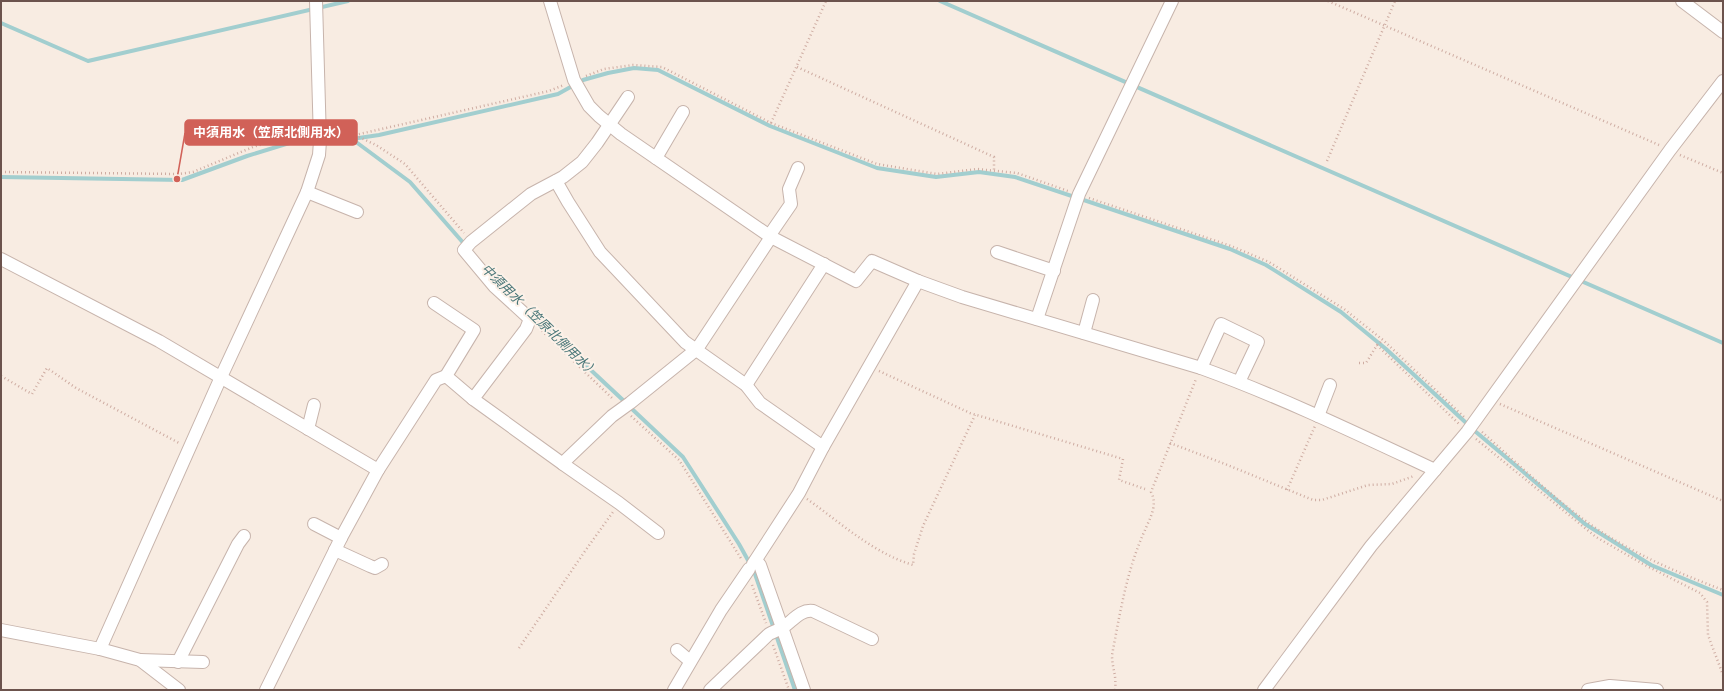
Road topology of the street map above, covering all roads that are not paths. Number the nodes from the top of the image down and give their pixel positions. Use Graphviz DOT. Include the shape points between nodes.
graph roads {
  1 [pos="316,1"];
  2 [pos="550,1"];
  3 [pos="1172,1"];
  4 [pos="1682,1"];
  5 [pos="1723,32"];
  6 [pos="1723,81"];
  7 [pos="628,97"];
  8 [pos="683,112"];
  9 [pos="610,125"];
  10 [pos="656,158"];
  11 [pos="798,168"];
  12 [pos="556,181"];
  13 [pos="307,192"];
  14 [pos="357,212"];
  15 [pos="770,237"];
  16 [pos="997,252"];
  17 [pos="1,259"];
  18 [pos="824,264"];
  19 [pos="1054,271"];
  20 [pos="918,281"];
  21 [pos="1093,300"];
  22 [pos="434,303"];
  23 [pos="1037,319"];
  24 [pos="1084,333"];
  25 [pos="697,349"];
  26 [pos="1201,368"];
  27 [pos="446,376"];
  28 [pos="221,377"];
  29 [pos="1239,382"];
  30 [pos="746,385"];
  31 [pos="1330,385"];
  32 [pos="473,399"];
  33 [pos="314,405"];
  34 [pos="1319,416"];
  35 [pos="308,429"];
  36 [pos="823,447"];
  37 [pos="564,464"];
  38 [pos="378,470"];
  39 [pos="1435,470"];
  40 [pos="314,524"];
  41 [pos="658,534"];
  42 [pos="244,536"];
  43 [pos="341,538"];
  44 [pos="335,550"];
  45 [pos="382,564"];
  46 [pos="751,564"];
  47 [pos="782,628"];
  48 [pos="1,630"];
  49 [pos="872,639"];
  50 [pos="100,649"];
  51 [pos="676,650"];
  52 [pos="140,660"];
  53 [pos="690,661"];
  54 [pos="178,662"];
  55 [pos="202,662"];
  56 [pos="179,690"];
  57 [pos="266,690"];
  58 [pos="674,690"];
  59 [pos="710,690"];
  60 [pos="804,690"];
  61 [pos="1264,690"];
  62 [pos="1588,690"];
  63 [pos="1657,690"];
  1 -- 13 [label="street" via="320,141"];
  2 -- 9 [label="street" via="574,80 589,106"];
  3 -- 19 [label="street" via="1079,194"];
  4 -- 5 [label="street"];
  6 -- 39 [label="street" via="1670,150 1491,400"];
  7 -- 9 [label="street"];
  8 -- 10 [label="street"];
  9 -- 10 [label="street"];
  9 -- 12 [label="street" via="582,162"];
  10 -- 15 [label="street"];
  11 -- 15 [label="street" via="789,189 791,204"];
  12 -- 25 [label="street" via="600,252 685,342"];
  12 -- 32 [label="street" via="531,194 464,250 494,286 530,319 526,329"];
  13 -- 14 [label="street"];
  13 -- 28 [label="street"];
  15 -- 18 [label="street"];
  15 -- 25 [label="street"];
  16 -- 19 [label="street"];
  17 -- 28 [label="street" via="159,341"];
  18 -- 20 [label="street" via="856,281 872,261"];
  18 -- 30 [label="street"];
  19 -- 23 [label="street"];
  20 -- 23 [label="street"];
  20 -- 36 [label="street"];
  21 -- 24 [label="street"];
  22 -- 27 [label="street" via="474,330"];
  23 -- 24 [label="street"];
  24 -- 26 [label="street"];
  25 -- 30 [label="street"];
  25 -- 37 [label="street" via="612,416"];
  26 -- 29 [label="street"];
  26 -- 29 [label="street" via="1221,324 1258,342"];
  27 -- 32 [label="street"];
  27 -- 38 [label="street" via="436,380"];
  28 -- 35 [label="street"];
  28 -- 50 [label="street"];
  29 -- 34 [label="street"];
  30 -- 36 [label="street" via="760,403"];
  31 -- 34 [label="street"];
  32 -- 37 [label="street"];
  33 -- 35 [label="street"];
  34 -- 39 [label="street"];
  35 -- 38 [label="street"];
  36 -- 46 [label="street" via="799,493"];
  37 -- 41 [label="street"];
  38 -- 43 [label="street"];
  39 -- 61 [label="street" via="1370,546"];
  40 -- 43 [label="street"];
  42 -- 54 [label="street"];
  43 -- 44 [label="street"];
  44 -- 45 [label="street" via="375,568"];
  44 -- 57 [label="street"];
  46 -- 47 [label="street" via="760,565"];
  46 -- 53 [label="street"];
  47 -- 49 [label="street" via="808,610"];
  47 -- 59 [label="street" via="769,634"];
  47 -- 60 [label="street"];
  48 -- 50 [label="street"];
  50 -- 52 [label="street"];
  51 -- 53 [label="street"];
  52 -- 54 [label="street"];
  52 -- 56 [label="street"];
  53 -- 58 [label="street"];
  54 -- 55 [label="street"];
  62 -- 63 [label="street" via="1610,686"];
}
